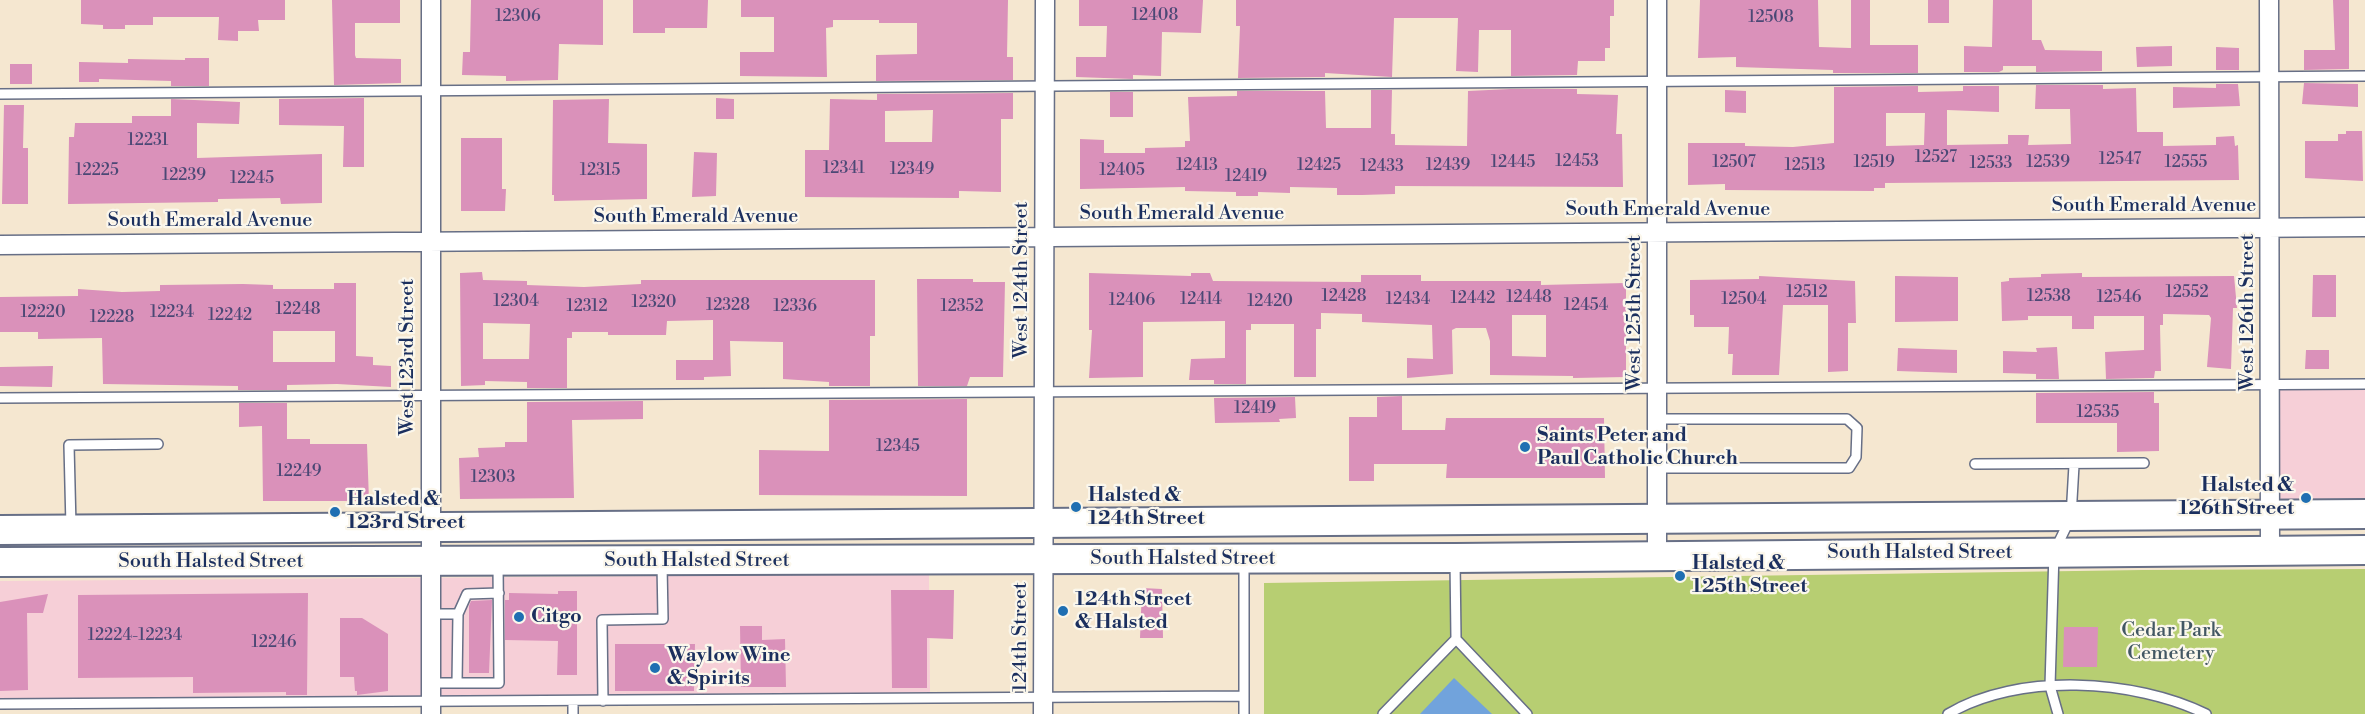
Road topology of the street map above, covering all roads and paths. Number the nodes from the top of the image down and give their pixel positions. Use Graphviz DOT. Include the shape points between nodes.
graph roads {
  1 [pos="431,0"];
  2 [pos="1045,0"];
  3 [pos="1657,0"];
  4 [pos="2269,0"];
  5 [pos="2270,76"];
  6 [pos="2365,76"];
  7 [pos="1657,81"];
  8 [pos="1045,86"];
  9 [pos="431,90"];
  10 [pos="0,94"];
  11 [pos="2365,227"];
  12 [pos="2270,228"];
  13 [pos="1657,233"];
  14 [pos="1044,237"];
  15 [pos="430,242"];
  16 [pos="0,245"];
  17 [pos="2365,384"];
  18 [pos="2270,385"];
  19 [pos="1657,388"];
  20 [pos="1044,392"];
  21 [pos="430,395"];
  22 [pos="0,398"];
  23 [pos="1657,419"];
  24 [pos="158,444"];
  25 [pos="2144,463"];
  26 [pos="1975,464"];
  27 [pos="2074,465"];
  28 [pos="1657,468"];
  29 [pos="2365,514"];
  30 [pos="2270,515"];
  31 [pos="2071,517"];
  32 [pos="1657,520"];
  33 [pos="1043,524"];
  34 [pos="429,527"];
  35 [pos="0,530"];
  36 [pos="71,530"];
  37 [pos="2365,550"];
  38 [pos="2054,552"];
  39 [pos="2270,552"];
  40 [pos="1657,554"];
  41 [pos="1244,558"];
  42 [pos="1455,558"];
  43 [pos="1043,559"];
  44 [pos="662,561"];
  45 [pos="0,562"];
  46 [pos="430,562"];
  47 [pos="498,562"];
  48 [pos="499,592"];
  49 [pos="430,614"];
  50 [pos="458,614"];
  51 [pos="1456,639"];
  52 [pos="431,683"];
  53 [pos="457,683"];
  54 [pos="2050,686"];
  55 [pos="1244,696"];
  56 [pos="573,701"];
  57 [pos="603,701"];
  58 [pos="0,704"];
  59 [pos="1043,706"];
  60 [pos="431,708"];
  61 [pos="573,714"];
  62 [pos="1244,714"];
  63 [pos="1383,714"];
  64 [pos="1527,714"];
  65 [pos="1948,714"];
  66 [pos="2058,714"];
  67 [pos="2206,714"];
  1 -- 9 [label="street, West 123rd Street"];
  2 -- 8 [label="street, West 124th Street"];
  3 -- 7 [label="street, West 125th Street"];
  4 -- 5 [label="street, West 126th Street"];
  5 -- 6 [label="lane"];
  5 -- 7 [label="lane"];
  5 -- 12 [label="street, West 126th Street"];
  7 -- 8 [label="lane"];
  7 -- 13 [label="street, West 125th Street"];
  8 -- 9 [label="lane"];
  8 -- 14 [label="street, West 124th Street"];
  9 -- 10 [label="lane"];
  9 -- 15 [label="street, West 123rd Street"];
  11 -- 12 [label="street, South Emerald Avenue"];
  12 -- 13 [label="street, South Emerald Avenue"];
  12 -- 18 [label="street, West 126th Street"];
  13 -- 14 [label="street, South Emerald Avenue"];
  13 -- 19 [label="street, West 125th Street"];
  14 -- 15 [label="street, South Emerald Avenue"];
  14 -- 20 [label="street, West 124th Street"];
  15 -- 16 [label="street, South Emerald Avenue"];
  15 -- 21 [label="street, West 123rd Street"];
  17 -- 18 [label="lane"];
  18 -- 19 [label="lane"];
  18 -- 30 [label="street, West 126th Street"];
  19 -- 20 [label="lane"];
  19 -- 23 [label="street, West 125th Street"];
  20 -- 21 [label="lane"];
  20 -- 33 [label="street, West 124th Street"];
  21 -- 22 [label="lane"];
  21 -- 34 [label="street, West 123rd Street"];
  23 -- 28 [label="street, West 125th Street"];
  23 -- 28 [label="lane" via="1847,419 1857,428 1856,457 1849,468"];
  24 -- 36 [label="lane" via="69,445"];
  25 -- 27 [label="lane"];
  26 -- 27 [label="lane"];
  27 -- 31 [label="lane"];
  28 -- 32 [label="street, West 125th Street"];
  29 -- 30 [label="main road, South Halsted Street"];
  30 -- 31 [label="main road, South Halsted Street"];
  30 -- 39 [label="street, West 126th Street"];
  31 -- 32 [label="main road, South Halsted Street"];
  31 -- 38 [label="lane"];
  32 -- 33 [label="main road, South Halsted Street"];
  32 -- 40 [label="street, West 125th Street"];
  33 -- 34 [label="main road, South Halsted Street"];
  33 -- 43 [label="street, West 124th Street"];
  34 -- 36 [label="main road, South Halsted Street"];
  34 -- 46 [label="street, West 123rd Street"];
  35 -- 36 [label="main road, South Halsted Street"];
  37 -- 39 [label="main road, South Halsted Street"];
  38 -- 39 [label="main road, South Halsted Street"];
  38 -- 40 [label="main road, South Halsted Street"];
  38 -- 54 [label="lane"];
  40 -- 42 [label="main road, South Halsted Street"];
  41 -- 42 [label="main road, South Halsted Street"];
  41 -- 43 [label="main road, South Halsted Street"];
  41 -- 55 [label="lane"];
  42 -- 51 [label="lane"];
  43 -- 44 [label="main road, South Halsted Street"];
  43 -- 59 [label="street, 124th Street"];
  44 -- 47 [label="main road, South Halsted Street"];
  44 -- 57 [label="lane" via="663,620 602,620"];
  45 -- 46 [label="main road, South Halsted Street"];
  46 -- 47 [label="main road, South Halsted Street"];
  46 -- 49 [label="street, West 123rd Street"];
  47 -- 48 [label="lane"];
  48 -- 50 [label="lane" via="467,594"];
  48 -- 53 [label="lane" via="499,683"];
  49 -- 50 [label="lane"];
  49 -- 52 [label="street, West 123rd Street"];
  50 -- 53 [label="lane"];
  51 -- 63 [label="lane"];
  51 -- 64 [label="lane"];
  52 -- 53 [label="lane"];
  52 -- 60 [label="street, West 123rd Street"];
  54 -- 65 [label="lane" via="1984,698"];
  54 -- 66 [label="lane"];
  54 -- 67 [label="lane" via="2109,687 2183,703"];
  55 -- 59 [label="lane"];
  55 -- 62 [label="lane"];
  56 -- 57 [label="lane"];
  56 -- 60 [label="lane"];
  56 -- 61 [label="lane"];
  57 -- 59 [label="lane"];
  58 -- 60 [label="lane"];
}
